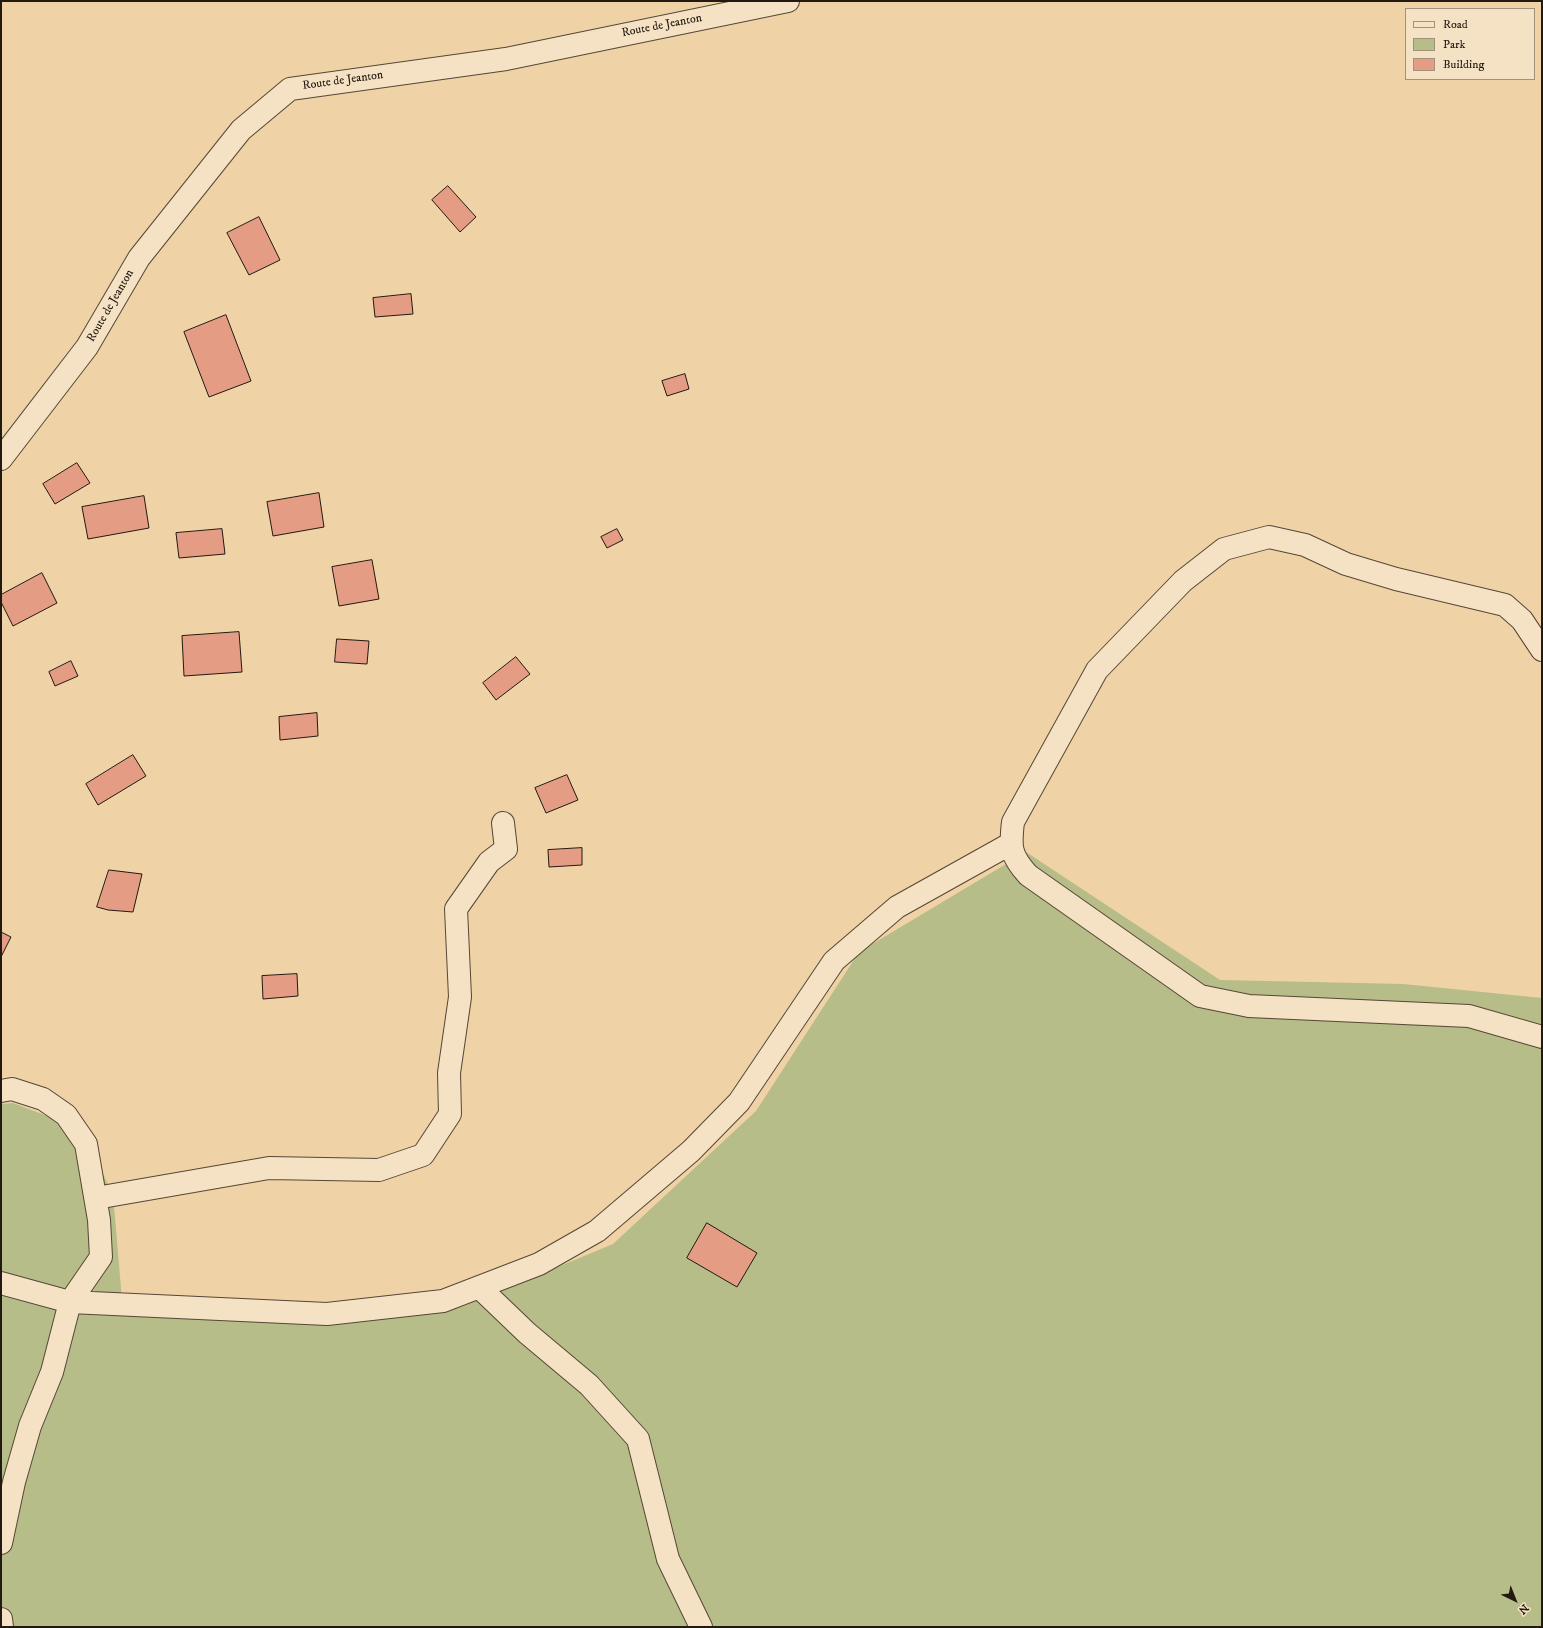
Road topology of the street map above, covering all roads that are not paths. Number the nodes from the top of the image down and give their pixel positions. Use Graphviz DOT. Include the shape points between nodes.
graph roads {
  1 [pos="788,1"];
  2 [pos="1,459"];
  3 [pos="1542,650"];
  4 [pos="503,824"];
  5 [pos="1010,844"];
  6 [pos="1542,1037"];
  7 [pos="1,1091"];
  8 [pos="96,1198"];
  9 [pos="1,1283"];
  10 [pos="479,1287"];
  11 [pos="70,1302"];
  12 [pos="1,1543"];
  13 [pos="1,1619"];
  14 [pos="2,1627"];
  15 [pos="701,1627"];
  1 -- 2 [label="street, Route de Jeanton" via="506,59 290,89 241,130 139,258 87,347"];
  3 -- 5 [label="street" via="1522,620 1505,605 1396,579 1346,564 1305,545 1269,537 1224,549 1183,580 1097,670 1013,822"];
  4 -- 8 [label="street" via="506,849 489,862 456,909 460,997 449,1073 450,1114 423,1155 379,1170 269,1168"];
  5 -- 6 [label="street" via="1017,863 1028,874 1200,996 1249,1006 1469,1016"];
  5 -- 10 [label="street" via="897,907 834,961 739,1102 691,1151 614,1217 597,1231 539,1264"];
  7 -- 8 [label="street" via="12,1090 43,1099 66,1115 86,1144"];
  8 -- 11 [label="street" via="101,1257"];
  9 -- 11 [label="street"];
  10 -- 11 [label="street" via="443,1301 327,1314"];
  10 -- 15 [label="street" via="527,1333 589,1385 638,1439 668,1559"];
  11 -- 12 [label="street" via="52,1372 30,1426 14,1482"];
  13 -- 14 [label="street"];
}
